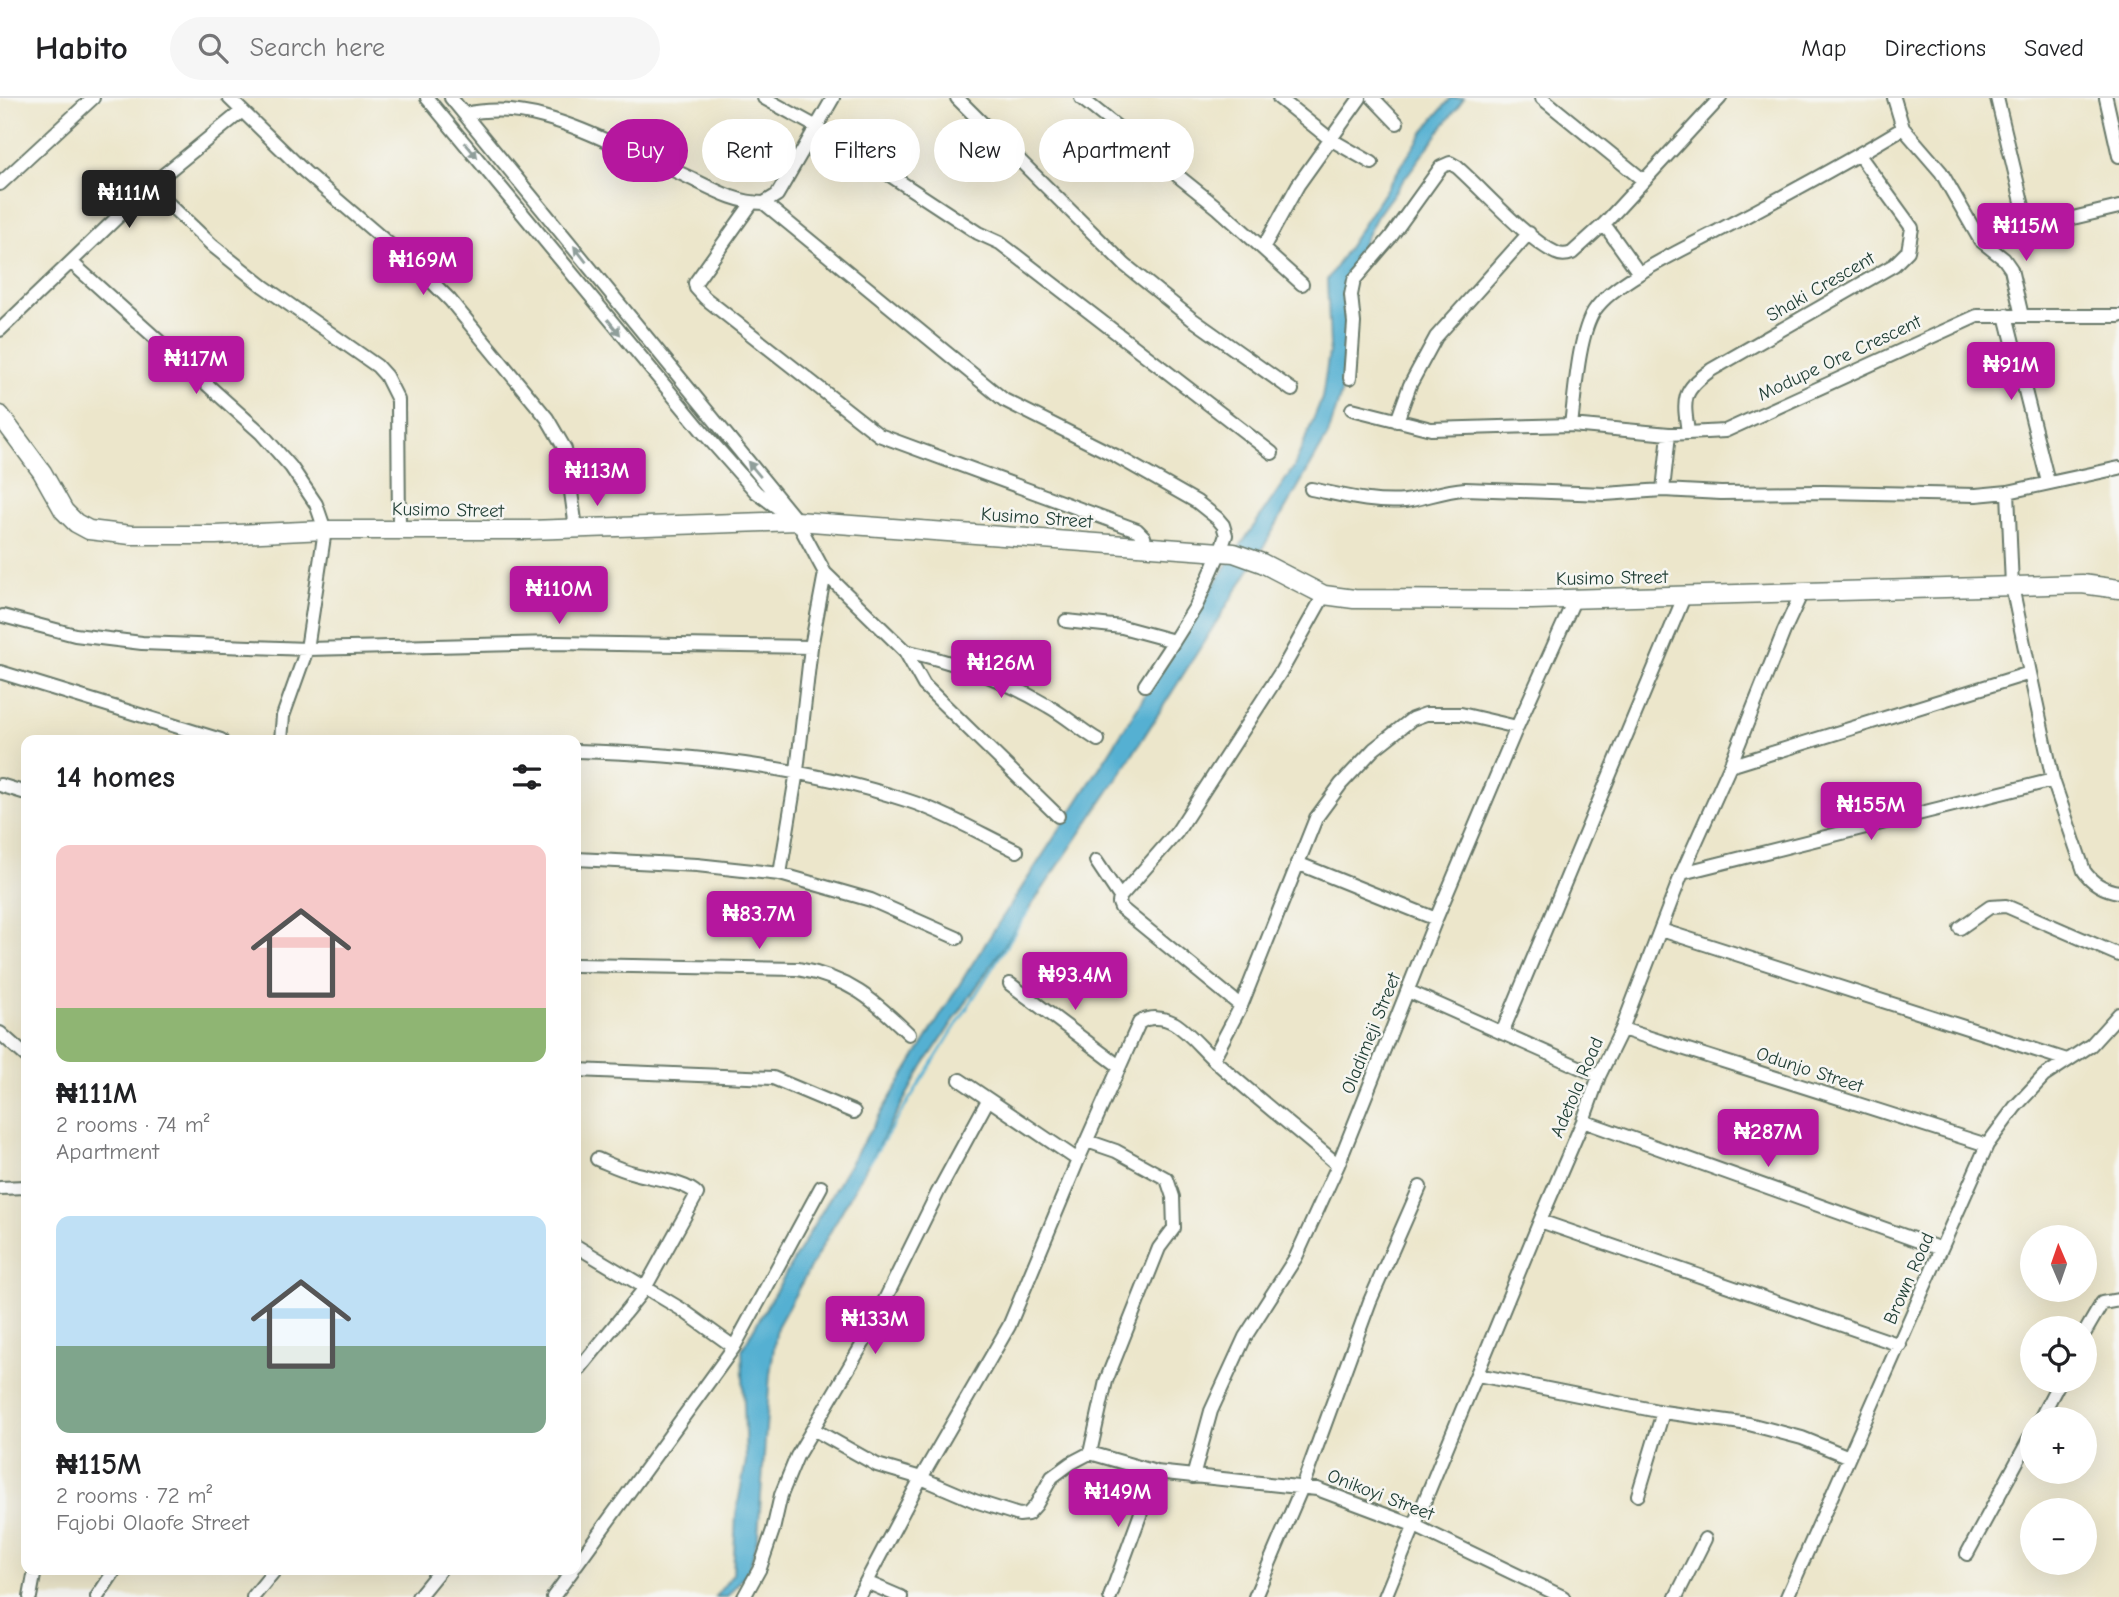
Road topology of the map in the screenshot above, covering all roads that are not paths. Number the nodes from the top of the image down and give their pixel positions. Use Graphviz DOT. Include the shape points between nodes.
graph roads {
  1 [pos="93,98"];
  2 [pos="229,98"];
  3 [pos="426,98"];
  4 [pos="451,98"];
  5 [pos="764,98"];
  6 [pos="833,98"];
  7 [pos="957,98"];
  8 [pos="1081,98"];
  9 [pos="1279,98"];
  10 [pos="1360,98"];
  11 [pos="1374,98"];
  12 [pos="1542,98"];
  13 [pos="1720,98"];
  14 [pos="1894,98"];
  15 [pos="1997,98"];
  16 [pos="2106,98"];
  17 [pos="242,111"];
  18 [pos="465,114"];
  19 [pos="820,119"];
  20 [pos="810,123"];
  21 [pos="1396,123"];
  22 [pos="1903,128"];
  23 [pos="810,135"];
  24 [pos="1330,139"];
  25 [pos="1859,155"];
  26 [pos="2119,156"];
  27 [pos="1372,163"];
  28 [pos="1643,180"];
  29 [pos="900,182"];
  30 [pos="0,184"];
  31 [pos="150,186"];
  32 [pos="758,203"];
  33 [pos="2119,207"];
  34 [pos="1604,224"];
  35 [pos="2028,227"];
  36 [pos="1529,233"];
  37 [pos="1980,240"];
  38 [pos="1263,248"];
  39 [pos="71,262"];
  40 [pos="1639,273"];
  41 [pos="1303,284"];
  42 [pos="2006,315"];
  43 [pos="2022,316"];
  44 [pos="2119,316"];
  45 [pos="0,330"];
  46 [pos="1350,378"];
  47 [pos="1292,390"];
  48 [pos="1352,409"];
  49 [pos="1397,421"];
  50 [pos="2,424"];
  51 [pos="1571,425"];
  52 [pos="1688,432"];
  53 [pos="1669,434"];
  54 [pos="1272,453"];
  55 [pos="2119,468"];
  56 [pos="2048,482"];
  57 [pos="1311,489"];
  58 [pos="1663,490"];
  59 [pos="2008,492"];
  60 [pos="797,522"];
  61 [pos="576,528"];
  62 [pos="399,529"];
  63 [pos="325,530"];
  64 [pos="1146,546"];
  65 [pos="1227,552"];
  66 [pos="825,573"];
  67 [pos="2012,586"];
  68 [pos="2119,589"];
  69 [pos="1802,592"];
  70 [pos="1324,596"];
  71 [pos="1684,597"];
  72 [pos="1576,598"];
  73 [pos="3,615"];
  74 [pos="1066,621"];
  75 [pos="1174,641"];
  76 [pos="811,647"];
  77 [pos="307,649"];
  78 [pos="905,651"];
  79 [pos="0,673"];
  80 [pos="2029,673"];
  81 [pos="1145,685"];
  82 [pos="1517,727"];
  83 [pos="205,735"];
  84 [pos="281,735"];
  85 [pos="1098,740"];
  86 [pos="581,751"];
  87 [pos="1730,766"];
  88 [pos="797,771"];
  89 [pos="2053,780"];
  90 [pos="0,785"];
  91 [pos="21,791"];
  92 [pos="1058,816"];
  93 [pos="1017,851"];
  94 [pos="581,859"];
  95 [pos="1096,861"];
  96 [pos="1297,863"];
  97 [pos="1682,873"];
  98 [pos="780,874"];
  99 [pos="2119,892"];
  100 [pos="1120,897"];
  101 [pos="1436,919"];
  102 [pos="1960,928"];
  103 [pos="1661,930"];
  104 [pos="957,938"];
  105 [pos="2119,955"];
  106 [pos="581,965"];
  107 [pos="1010,984"];
  108 [pos="1408,991"];
  109 [pos="1241,1006"];
  110 [pos="2119,1014"];
  111 [pos="1622,1029"];
  112 [pos="1502,1033"];
  113 [pos="0,1034"];
  114 [pos="909,1034"];
  115 [pos="21,1052"];
  116 [pos="1213,1059"];
  117 [pos="2067,1060"];
  118 [pos="1119,1066"];
  119 [pos="581,1070"];
  120 [pos="1599,1076"];
  121 [pos="960,1080"];
  122 [pos="988,1100"];
  123 [pos="854,1112"];
  124 [pos="1583,1121"];
  125 [pos="1087,1141"];
  126 [pos="1987,1145"];
  127 [pos="597,1159"];
  128 [pos="1078,1160"];
  129 [pos="1338,1165"];
  130 [pos="21,1187"];
  131 [pos="821,1187"];
  132 [pos="1420,1187"];
  133 [pos="0,1188"];
  134 [pos="1540,1221"];
  135 [pos="581,1249"];
  136 [pos="1941,1249"];
  137 [pos="645,1288"];
  138 [pos="2119,1300"];
  139 [pos="2094,1316"];
  140 [pos="1900,1345"];
  141 [pos="734,1347"];
  142 [pos="581,1367"];
  143 [pos="1478,1375"];
  144 [pos="1662,1412"];
  145 [pos="813,1429"];
  146 [pos="1090,1453"];
  147 [pos="2020,1456"];
  148 [pos="1849,1457"];
  149 [pos="1156,1472"];
  150 [pos="1194,1477"];
  151 [pos="921,1478"];
  152 [pos="1301,1487"];
  153 [pos="1638,1495"];
  154 [pos="1413,1525"];
  155 [pos="1705,1539"];
  156 [pos="1967,1554"];
  157 [pos="581,1558"];
  158 [pos="34,1575"];
  159 [pos="112,1575"];
  160 [pos="271,1575"];
  161 [pos="436,1575"];
  162 [pos="569,1575"];
  163 [pos="866,1582"];
  164 [pos="1540,1592"];
  165 [pos="30,1597"];
  166 [pos="97,1597"];
  167 [pos="253,1597"];
  168 [pos="419,1597"];
  169 [pos="553,1597"];
  170 [pos="744,1597"];
  171 [pos="858,1597"];
  172 [pos="901,1597"];
  173 [pos="1110,1597"];
  174 [pos="1255,1597"];
  175 [pos="1385,1597"];
  176 [pos="1563,1597"];
  177 [pos="1676,1597"];
  178 [pos="1787,1597"];
  1 -- 30 [label="street"];
  2 -- 17 [label="street"];
  3 -- 60 [label="street, one-way" via="702,432 757,492"];
  4 -- 18 [label="street"];
  5 -- 20 [label="street"];
  6 -- 19 [label="street"];
  7 -- 47 [label="street" via="1125,265"];
  8 -- 38 [label="street"];
  9 -- 24 [label="street"];
  10 -- 24 [label="street"];
  11 -- 21 [label="street"];
  12 -- 28 [label="street"];
  13 -- 28 [label="street"];
  14 -- 22 [label="street"];
  15 -- 35 [label="street"];
  16 -- 26 [label="street"];
  17 -- 31 [label="street"];
  17 -- 61 [label="street" via="450,300 547,418 565,449"];
  18 -- 32 [label="street" via="506,110 562,122 720,194"];
  60 -- 18 [label="street, one-way"];
  22 -- 25 [label="street"];
  22 -- 37 [label="street" via="1941,172"];
  23 -- 32 [label="street" via="777,195"];
  24 -- 27 [label="street"];
  24 -- 38 [label="street"];
  25 -- 40 [label="street"];
  25 -- 52 [label="street, Shaki Crescent" via="1912,228 1908,251 1894,265 1692,384 1686,395"];
  28 -- 34 [label="street"];
  29 -- 54 [label="street" via="1000,243"];
  31 -- 39 [label="street"];
  31 -- 62 [label="street" via="233,262 386,376 398,400"];
  32 -- 64 [label="street" via="695,283 705,298 879,435 1136,530"];
  32 -- 65 [label="street" via="1004,400 1197,502 1223,526"];
  33 -- 35 [label="street"];
  34 -- 36 [label="street" via="1566,255 1557,254"];
  34 -- 40 [label="street"];
  35 -- 37 [label="street"];
  36 -- 46 [label="street" via="1457,167 1450,163 1441,167 1391,238 1354,280"];
  36 -- 49 [label="street" via="1436,337"];
  37 -- 43 [label="street" via="2011,270"];
  38 -- 41 [label="street"];
  39 -- 45 [label="street"];
  39 -- 63 [label="street" via="261,433 300,478"];
  40 -- 51 [label="street" via="1601,302 1585,329"];
  42 -- 43 [label="street, Modupe Ore Crescent"];
  42 -- 52 [label="street, Modupe Ore Crescent" via="1965,320 1726,431"];
  42 -- 56 [label="street"];
  43 -- 44 [label="street, Modupe Ore Crescent"];
  48 -- 49 [label="street, Modupe Ore Crescent"];
  49 -- 51 [label="street, Modupe Ore Crescent" via="1431,429"];
  50 -- 63 [label="street, Kusimo Street" via="57,495 64,511 89,530 216,535"];
  51 -- 53 [label="street, Modupe Ore Crescent"];
  52 -- 53 [label="street, Modupe Ore Crescent"];
  53 -- 58 [label="street"];
  55 -- 56 [label="street"];
  56 -- 59 [label="street"];
  57 -- 58 [label="street" via="1385,501 1465,489 1605,494"];
  58 -- 59 [label="street"];
  59 -- 67 [label="street"];
  60 -- 61 [label="street, Kusimo Street"];
  60 -- 64 [label="street, Kusimo Street"];
  60 -- 66 [label="street"];
  61 -- 62 [label="street, Kusimo Street"];
  62 -- 63 [label="street, Kusimo Street"];
  63 -- 77 [label="street"];
  64 -- 65 [label="street, Kusimo Street"];
  65 -- 70 [label="street, Kusimo Street" via="1259,562"];
  65 -- 75 [label="street"];
  66 -- 76 [label="street"];
  66 -- 78 [label="street"];
  67 -- 68 [label="street, Kusimo Street" via="2082,584"];
  67 -- 69 [label="street, Kusimo Street"];
  67 -- 80 [label="street"];
  69 -- 71 [label="street, Kusimo Street"];
  69 -- 87 [label="street, Adetola Road"];
  70 -- 72 [label="street, Kusimo Street"];
  70 -- 100 [label="street" via="1177,832"];
  71 -- 72 [label="street, Kusimo Street"];
  71 -- 112 [label="street"];
  72 -- 82 [label="street, Oladimeji Street"];
  73 -- 77 [label="street" via="75,635 142,643"];
  74 -- 75 [label="street" via="1122,627"];
  75 -- 81 [label="street"];
  76 -- 77 [label="street" via="556,643"];
  76 -- 88 [label="street"];
  77 -- 84 [label="street" via="283,716"];
  78 -- 85 [label="street" via="948,661 1008,685 1051,707"];
  78 -- 92 [label="street" via="924,685"];
  79 -- 83 [label="street"];
  80 -- 87 [label="street"];
  80 -- 89 [label="street"];
  82 -- 96 [label="street" via="1461,714 1426,714 1412,719 1374,749 1341,784 1316,818"];
  82 -- 101 [label="street, Oladimeji Street"];
  86 -- 88 [label="street"];
  87 -- 97 [label="street, Adetola Road"];
  88 -- 93 [label="street" via="911,802"];
  88 -- 98 [label="street"];
  89 -- 97 [label="street"];
  89 -- 99 [label="street" via="2088,878"];
  90 -- 91 [label="street"];
  94 -- 98 [label="street"];
  95 -- 100 [label="street"];
  96 -- 101 [label="street"];
  96 -- 109 [label="street"];
  97 -- 103 [label="street, Adetola Road"];
  98 -- 104 [label="street" via="871,900"];
  100 -- 109 [label="street" via="1121,908"];
  101 -- 108 [label="street, Oladimeji Street"];
  102 -- 105 [label="street" via="1990,906 2006,906"];
  103 -- 111 [label="street, Adetola Road"];
  103 -- 117 [label="street"];
  106 -- 114 [label="street" via="818,972 856,988"];
  107 -- 118 [label="street"];
  108 -- 112 [label="street"];
  108 -- 129 [label="street, Oladimeji Street"];
  109 -- 116 [label="street"];
  110 -- 117 [label="street, Brown Road" via="2091,1045"];
  111 -- 120 [label="street, Adetola Road"];
  111 -- 126 [label="street, Odunjo Street"];
  112 -- 120 [label="street"];
  113 -- 115 [label="street"];
  116 -- 118 [label="street" via="1175,1023 1146,1018 1139,1023"];
  116 -- 129 [label="street"];
  117 -- 126 [label="street, Brown Road" via="2022,1099"];
  118 -- 125 [label="street"];
  119 -- 123 [label="street" via="773,1078"];
  120 -- 124 [label="street, Adetola Road"];
  121 -- 122 [label="street"];
  122 -- 128 [label="street"];
  122 -- 145 [label="street" via="876,1320"];
  124 -- 134 [label="street, Adetola Road"];
  124 -- 136 [label="street"];
  125 -- 128 [label="street"];
  125 -- 146 [label="street" via="1167,1179 1173,1196 1174,1228 1159,1248 1106,1381"];
  126 -- 136 [label="street, Brown Road"];
  127 -- 137 [label="street" via="697,1194"];
  128 -- 151 [label="street" via="1009,1326"];
  129 -- 150 [label="street, Oladimeji Street" via="1296,1257 1245,1337 1211,1411"];
  130 -- 133 [label="street"];
  131 -- 141 [label="street"];
  132 -- 152 [label="street" via="1370,1301"];
  134 -- 140 [label="street"];
  134 -- 143 [label="street, Adetola Road"];
  135 -- 137 [label="street"];
  136 -- 140 [label="street, Brown Road"];
  137 -- 141 [label="street"];
  137 -- 142 [label="street"];
  138 -- 139 [label="street" via="2102,1303"];
  140 -- 148 [label="street, Brown Road"];
  141 -- 157 [label="street"];
  143 -- 144 [label="street"];
  143 -- 154 [label="street, Adetola Road"];
  144 -- 148 [label="street" via="1749,1424"];
  144 -- 153 [label="street"];
  145 -- 151 [label="street" via="877,1465"];
  145 -- 170 [label="street" via="792,1466 763,1561"];
  146 -- 149 [label="street, Onikoyi Street"];
  146 -- 151 [label="street" via="1052,1477 1028,1514 975,1501"];
  147 -- 156 [label="street"];
  148 -- 178 [label="street, Brown Road"];
  149 -- 150 [label="street, Onikoyi Street"];
  149 -- 173 [label="street"];
  150 -- 152 [label="street, Onikoyi Street"];
  151 -- 163 [label="street"];
  152 -- 154 [label="street, Onikoyi Street"];
  152 -- 174 [label="street"];
  154 -- 164 [label="street, Onikoyi Street"];
  154 -- 175 [label="street, Adetola Road"];
  155 -- 177 [label="street"];
  158 -- 165 [label="street"];
  159 -- 166 [label="street"];
  160 -- 167 [label="street"];
  161 -- 168 [label="street"];
  162 -- 169 [label="street"];
  163 -- 171 [label="street"];
  163 -- 172 [label="street"];
  164 -- 176 [label="street, Onikoyi Street"];
}
